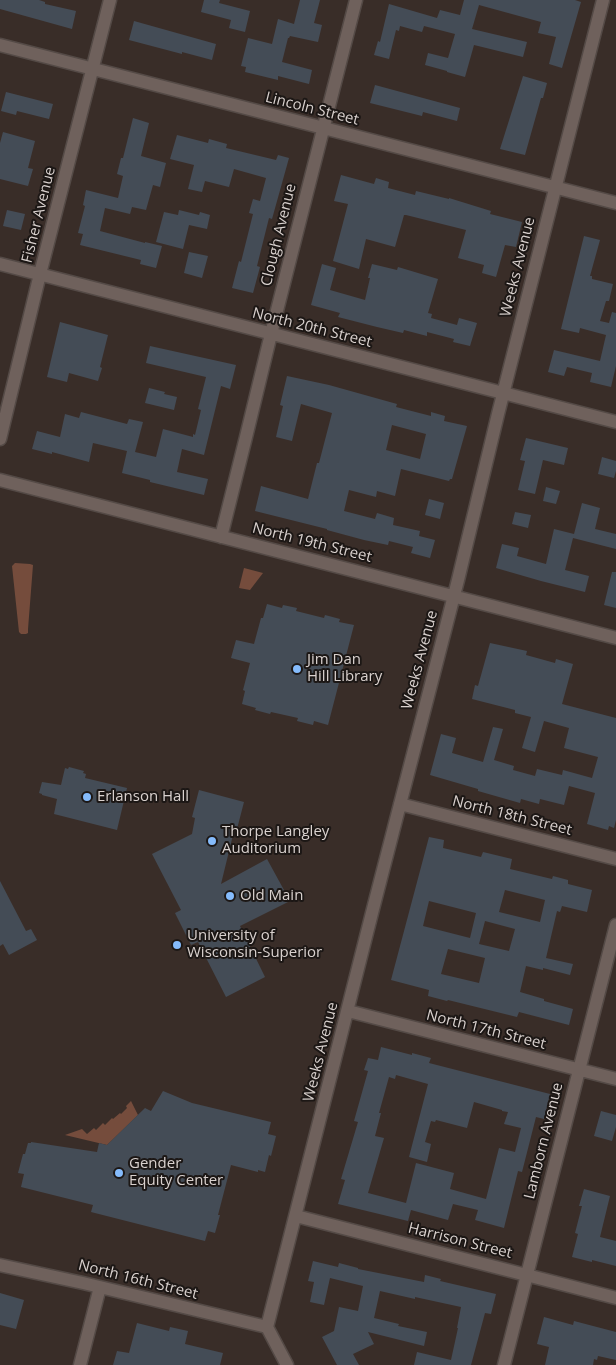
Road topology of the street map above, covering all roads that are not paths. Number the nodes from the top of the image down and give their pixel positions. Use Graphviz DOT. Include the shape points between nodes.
graph roads {
  1 [pos="110,0"];
  2 [pos="356,0"];
  3 [pos="603,0"];
  4 [pos="0,45"];
  5 [pos="93,70"];
  6 [pos="323,128"];
  7 [pos="555,188"];
  8 [pos="616,203"];
  9 [pos="0,264"];
  10 [pos="40,274"];
  11 [pos="271,334"];
  12 [pos="503,393"];
  13 [pos="616,422"];
  14 [pos="0,439"];
  15 [pos="0,480"];
  16 [pos="221,536"];
  17 [pos="454,596"];
  18 [pos="616,638"];
  19 [pos="400,804"];
  20 [pos="616,859"];
  21 [pos="616,925"];
  22 [pos="348,1011"];
  23 [pos="579,1070"];
  24 [pos="616,1079"];
  25 [pos="296,1216"];
  26 [pos="0,1265"];
  27 [pos="527,1275"];
  28 [pos="100,1287"];
  29 [pos="616,1298"];
  30 [pos="267,1327"];
  31 [pos="80,1365"];
  32 [pos="287,1365"];
  33 [pos="504,1365"];
  1 -- 5 [label="street, Fisher Avenue"];
  2 -- 6 [label="street, Clough Avenue"];
  3 -- 7 [label="street, Weeks Avenue"];
  4 -- 5 [label="street, Lincoln Street"];
  5 -- 6 [label="street, Lincoln Street"];
  5 -- 10 [label="street, Fisher Avenue"];
  6 -- 7 [label="street, Lincoln Street"];
  6 -- 11 [label="street, Clough Avenue"];
  7 -- 8 [label="street, Lincoln Street"];
  7 -- 12 [label="street, Weeks Avenue"];
  9 -- 10 [label="street, North 20th Street"];
  10 -- 11 [label="street, North 20th Street"];
  10 -- 14 [label="street, Fisher Avenue"];
  11 -- 12 [label="street, North 20th Street"];
  11 -- 16 [label="street, Clough Avenue"];
  12 -- 13 [label="street, North 20th Street"];
  12 -- 17 [label="street, Weeks Avenue"];
  15 -- 16 [label="street, North 19th Street"];
  16 -- 17 [label="street, North 19th Street"];
  17 -- 18 [label="street, North 19th Street"];
  17 -- 19 [label="street, Weeks Avenue"];
  19 -- 20 [label="street, North 18th Street"];
  19 -- 22 [label="street, Weeks Avenue"];
  21 -- 23 [label="street, Lamborn Avenue"];
  22 -- 23 [label="street, North 17th Street"];
  22 -- 25 [label="street, Weeks Avenue"];
  23 -- 24 [label="street, North 17th Street"];
  23 -- 27 [label="street, Lamborn Avenue"];
  25 -- 27 [label="street, Harrison Street"];
  25 -- 30 [label="street, Weeks Avenue"];
  26 -- 28 [label="street, North 16th Street"];
  27 -- 29 [label="street, Harrison Street"];
  27 -- 33 [label="street, Lamborn Avenue"];
  28 -- 30 [label="street, North 16th Street"];
  28 -- 31 [label="street"];
  30 -- 32 [label="street"];
}
